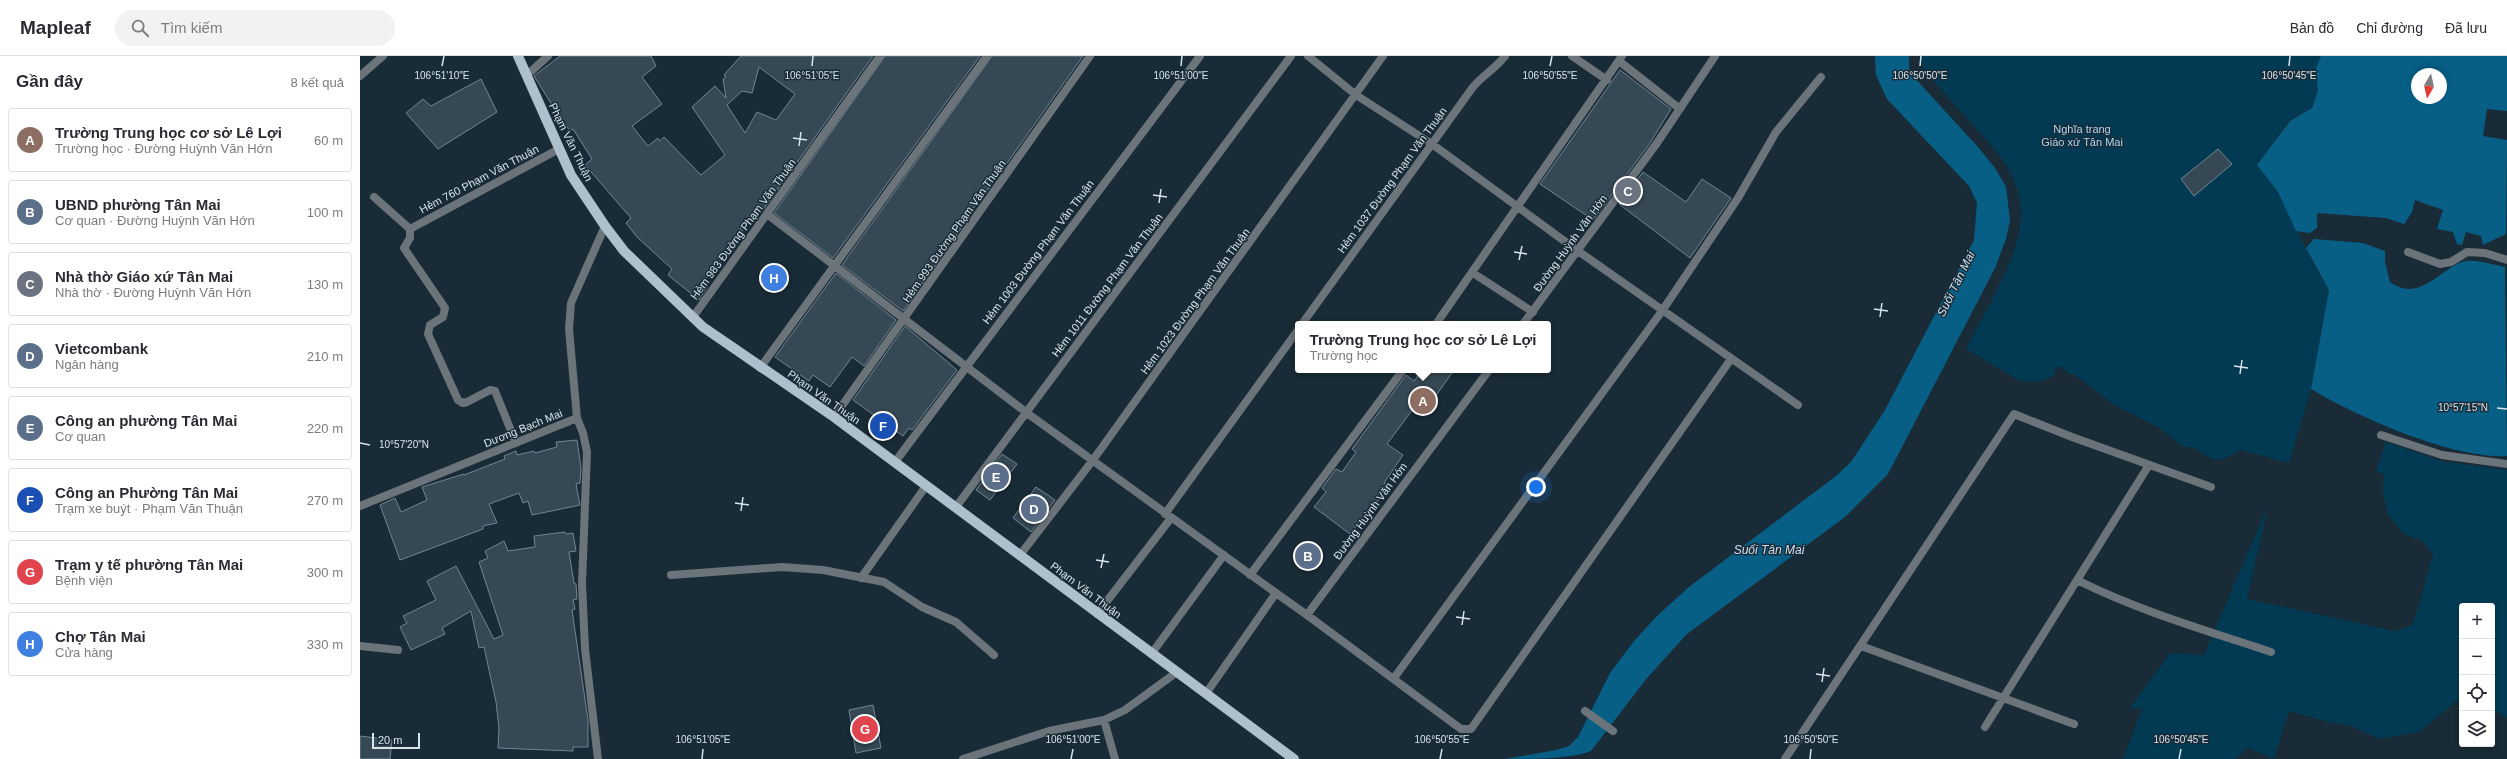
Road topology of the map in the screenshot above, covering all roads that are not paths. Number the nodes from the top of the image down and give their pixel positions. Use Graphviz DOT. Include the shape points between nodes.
graph roads {
  1 [pos="384,56"];
  2 [pos="518,56"];
  3 [pos="548,56"];
  4 [pos="880,56"];
  5 [pos="986,56"];
  6 [pos="1090,56"];
  7 [pos="1200,56"];
  8 [pos="1291,56"];
  9 [pos="1308,56"];
  10 [pos="1383,56"];
  11 [pos="1505,56"];
  12 [pos="1572,56"];
  13 [pos="1715,56"];
  14 [pos="1621,59"];
  15 [pos="527,75"];
  16 [pos="360,76"];
  17 [pos="1821,76"];
  18 [pos="1607,80"];
  19 [pos="1356,95"];
  20 [pos="1680,109"];
  21 [pos="1432,144"];
  22 [pos="559,149"];
  23 [pos="374,197"];
  24 [pos="1518,207"];
  25 [pos="767,214"];
  26 [pos="605,226"];
  27 [pos="410,229"];
  28 [pos="1578,251"];
  29 [pos="2408,252"];
  30 [pos="2507,260"];
  31 [pos="833,266"];
  32 [pos="1473,273"];
  33 [pos="1662,311"];
  34 [pos="1533,312"];
  35 [pos="693,317"];
  36 [pos="906,319"];
  37 [pos="1304,321"];
  38 [pos="1438,321"];
  39 [pos="1526,321"];
  40 [pos="1295,334"];
  41 [pos="1731,359"];
  42 [pos="966,367"];
  43 [pos="760,368"];
  44 [pos="1400,373"];
  45 [pos="1487,373"];
  46 [pos="1798,405"];
  47 [pos="1027,413"];
  48 [pos="834,417"];
  49 [pos="577,418"];
  50 [pos="2380,435"];
  51 [pos="516,443"];
  52 [pos="1093,460"];
  53 [pos="894,462"];
  54 [pos="2507,464"];
  55 [pos="2149,465"];
  56 [pos="926,486"];
  57 [pos="2211,487"];
  58 [pos="360,506"];
  59 [pos="956,508"];
  60 [pos="1168,516"];
  61 [pos="1020,555"];
  62 [pos="1224,555"];
  63 [pos="671,575"];
  64 [pos="1250,575"];
  65 [pos="861,578"];
  66 [pos="2077,580"];
  67 [pos="1276,594"];
  68 [pos="1097,614"];
  69 [pos="1307,615"];
  70 [pos="360,646"];
  71 [pos="1861,646"];
  72 [pos="398,650"];
  73 [pos="2271,652"];
  74 [pos="1152,654"];
  75 [pos="994,655"];
  76 [pos="1177,672"];
  77 [pos="1394,678"];
  78 [pos="1207,692"];
  79 [pos="2004,698"];
  80 [pos="1585,711"];
  81 [pos="1104,720"];
  82 [pos="2074,724"];
  83 [pos="1985,727"];
  84 [pos="1613,731"];
  85 [pos="598,759"];
  86 [pos="963,759"];
  87 [pos="1115,759"];
  88 [pos="1294,759"];
  89 [pos="1785,759"];
  1 -- 16 [label="street"];
  2 -- 15 [label="main road, Phạm Văn Thuận"];
  3 -- 15 [label="street"];
  4 -- 25 [label="street, Hẻm 983 Đường Phạm Văn Thuận"];
  5 -- 31 [label="street"];
  6 -- 36 [label="street, Hẻm 993 Đường Phạm Văn Thuận"];
  7 -- 42 [label="street, Hẻm 1003 Đường Phạm Văn Thuận"];
  8 -- 47 [label="street, Hẻm 1011 Đường Phạm Văn Thuận"];
  9 -- 19 [label="street"];
  10 -- 19 [label="street, Hẻm 1023 Đường Phạm Văn Thuận"];
  11 -- 21 [label="street, Hẻm 1037 Đường Phạm Văn Thuận" via="1495,69 1484,74 1473,87"];
  12 -- 18 [label="street"];
  13 -- 20 [label="street, Đường Huỳnh Văn Hớn"];
  14 -- 18 [label="street"];
  14 -- 20 [label="street"];
  15 -- 22 [label="main road, Phạm Văn Thuận"];
  17 -- 33 [label="street" via="1776,132 1738,198"];
  18 -- 24 [label="street"];
  19 -- 21 [label="street"];
  19 -- 52 [label="street, Hẻm 1023 Đường Phạm Văn Thuận"];
  20 -- 28 [label="street, Đường Huỳnh Văn Hớn"];
  21 -- 24 [label="street"];
  21 -- 37 [label="street, Hẻm 1037 Đường Phạm Văn Thuận"];
  22 -- 26 [label="main road, Phạm Văn Thuận" via="571,175"];
  22 -- 27 [label="street, Hẻm 760 Phạm Văn Thuận"];
  23 -- 27 [label="street"];
  24 -- 28 [label="street"];
  24 -- 32 [label="street"];
  25 -- 31 [label="street"];
  25 -- 35 [label="street, Hẻm 983 Đường Phạm Văn Thuận"];
  26 -- 35 [label="main road, Phạm Văn Thuận" via="624,251"];
  26 -- 49 [label="street, Dương Bạch Mai" via="571,303 569,329"];
  27 -- 51 [label="street" via="410,238 404,248 445,308 443,317 430,325 428,334 458,400 463,403 490,390 495,391"];
  28 -- 33 [label="street"];
  28 -- 34 [label="street, Đường Huỳnh Văn Hớn"];
  29 -- 30 [label="street" via="2440,264 2451,262 2467,252 2485,253"];
  31 -- 36 [label="street"];
  31 -- 43 [label="street"];
  32 -- 34 [label="street"];
  32 -- 38 [label="street"];
  33 -- 41 [label="street"];
  33 -- 77 [label="street"];
  34 -- 39 [label="street, Đường Huỳnh Văn Hớn"];
  35 -- 43 [label="main road, Phạm Văn Thuận"];
  36 -- 42 [label="street"];
  36 -- 48 [label="street, Hẻm 993 Đường Phạm Văn Thuận"];
  40 -- 60 [label="street"];
  41 -- 46 [label="street"];
  41 -- 77 [label="street" via="1471,729 1462,729"];
  42 -- 47 [label="street"];
  42 -- 53 [label="street, Hẻm 1003 Đường Phạm Văn Thuận"];
  43 -- 48 [label="main road, Phạm Văn Thuận"];
  44 -- 64 [label="street"];
  45 -- 69 [label="street, Đường Huỳnh Văn Hớn"];
  47 -- 52 [label="street"];
  47 -- 59 [label="street, Hẻm 1011 Đường Phạm Văn Thuận"];
  48 -- 53 [label="main road, Phạm Văn Thuận"];
  49 -- 51 [label="street, Dương Bạch Mai"];
  49 -- 85 [label="street" via="587,452 582,584 585,649"];
  50 -- 54 [label="street" via="2442,455"];
  51 -- 58 [label="street, Dương Bạch Mai"];
  52 -- 60 [label="street"];
  52 -- 61 [label="street, Hẻm 1023 Đường Phạm Văn Thuận"];
  53 -- 56 [label="main road, Phạm Văn Thuận"];
  55 -- 57 [label="street"];
  55 -- 66 [label="street"];
  55 -- 71 [label="street" via="2014,414"];
  56 -- 59 [label="main road, Phạm Văn Thuận"];
  56 -- 65 [label="street"];
  59 -- 61 [label="main road, Phạm Văn Thuận"];
  60 -- 62 [label="street"];
  60 -- 68 [label="street"];
  61 -- 68 [label="main road, Phạm Văn Thuận"];
  62 -- 64 [label="street"];
  62 -- 74 [label="street"];
  63 -- 65 [label="street" via="782,567 823,570"];
  64 -- 67 [label="street"];
  65 -- 75 [label="street" via="884,582 922,607 956,622"];
  66 -- 73 [label="street" via="2108,596"];
  66 -- 79 [label="street"];
  67 -- 69 [label="street"];
  67 -- 78 [label="street"];
  68 -- 74 [label="main road, Phạm Văn Thuận"];
  69 -- 77 [label="street"];
  70 -- 72 [label="street"];
  71 -- 79 [label="street"];
  71 -- 89 [label="street"];
  74 -- 76 [label="main road, Phạm Văn Thuận"];
  76 -- 78 [label="main road, Phạm Văn Thuận"];
  76 -- 81 [label="street" via="1125,710"];
  78 -- 88 [label="main road, Phạm Văn Thuận"];
  79 -- 82 [label="street"];
  79 -- 83 [label="street"];
  80 -- 84 [label="street"];
  81 -- 86 [label="street" via="1049,731"];
  81 -- 87 [label="street"];
}
